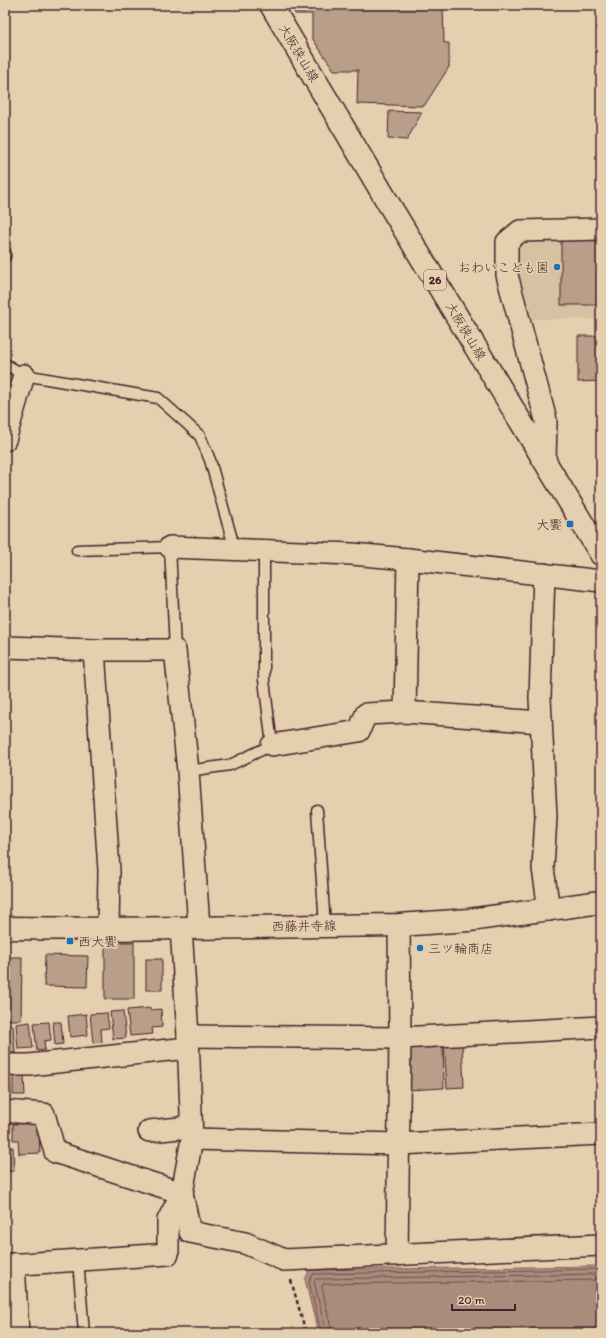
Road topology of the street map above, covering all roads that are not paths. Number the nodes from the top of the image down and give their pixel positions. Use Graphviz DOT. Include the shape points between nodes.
graph roads {
  1 [pos="271,5"];
  2 [pos="601,229"];
  3 [pos="5,252"];
  4 [pos="5,257"];
  5 [pos="5,364"];
  6 [pos="24,375"];
  7 [pos="8,417"];
  8 [pos="5,440"];
  9 [pos="545,462"];
  10 [pos="170,547"];
  11 [pos="77,550"];
  12 [pos="235,550"];
  13 [pos="264,551"];
  14 [pos="601,554"];
  15 [pos="408,559"];
  16 [pos="544,574"];
  17 [pos="601,581"];
  18 [pos="5,647"];
  19 [pos="94,650"];
  20 [pos="175,650"];
  21 [pos="405,712"];
  22 [pos="541,722"];
  23 [pos="272,745"];
  24 [pos="188,771"];
  25 [pos="317,810"];
  26 [pos="601,902"];
  27 [pos="549,910"];
  28 [pos="399,925"];
  29 [pos="325,926"];
  30 [pos="190,927"];
  31 [pos="5,928"];
  32 [pos="108,929"];
  33 [pos="601,1027"];
  34 [pos="400,1038"];
  35 [pos="188,1042"];
  36 [pos="5,1065"];
  37 [pos="5,1111"];
  38 [pos="148,1131"];
  39 [pos="191,1133"];
  40 [pos="601,1134"];
  41 [pos="399,1144"];
  42 [pos="182,1193"];
  43 [pos="601,1246"];
  44 [pos="397,1255"];
  45 [pos="78,1260"];
  46 [pos="10,1264"];
  47 [pos="18,1333"];
  48 [pos="84,1333"];
  1 -- 9 [label="main road, 大阪狭山線 / 26"];
  2 -- 9 [label="street" via="520,231 507,242 507,275 546,420"];
  3 -- 4 [label="lane"];
  5 -- 6 [label="lane"];
  6 -- 7 [label="street"];
  6 -- 12 [label="lane" via="158,398 200,436 210,460"];
  7 -- 8 [label="street"];
  9 -- 14 [label="main road, 大阪狭山線 / 26"];
  10 -- 11 [label="lane"];
  10 -- 12 [label="street"];
  10 -- 20 [label="lane"];
  12 -- 13 [label="street"];
  13 -- 15 [label="street"];
  13 -- 23 [label="lane" via="264,680"];
  15 -- 16 [label="street"];
  15 -- 21 [label="street"];
  16 -- 17 [label="street"];
  16 -- 22 [label="street"];
  18 -- 19 [label="street"];
  19 -- 20 [label="street"];
  19 -- 32 [label="street" via="109,870"];
  20 -- 24 [label="street"];
  21 -- 22 [label="street"];
  21 -- 23 [label="street" via="366,714 359,731"];
  22 -- 27 [label="street" via="546,817 543,868"];
  23 -- 24 [label="lane" via="230,765"];
  24 -- 30 [label="street"];
  25 -- 29 [label="lane"];
  26 -- 27 [label="main road, 西藤井寺線"];
  27 -- 28 [label="main road, 西藤井寺線"];
  28 -- 29 [label="main road, 西藤井寺線"];
  28 -- 34 [label="street"];
  29 -- 30 [label="main road, 西藤井寺線"];
  30 -- 32 [label="main road, 西藤井寺線"];
  30 -- 35 [label="street"];
  31 -- 32 [label="main road, 西藤井寺線"];
  33 -- 34 [label="street"];
  34 -- 35 [label="street"];
  34 -- 41 [label="street"];
  35 -- 36 [label="street" via="29,1065"];
  35 -- 39 [label="street"];
  37 -- 42 [label="street" via="44,1114 55,1152"];
  38 -- 39 [label="street"];
  39 -- 41 [label="street"];
  39 -- 42 [label="street"];
  40 -- 41 [label="street"];
  41 -- 44 [label="street"];
  42 -- 44 [label="street" via="190,1232 245,1243 284,1260"];
  42 -- 45 [label="street" via="168,1220 168,1254"];
  43 -- 44 [label="street"];
  45 -- 46 [label="street"];
  45 -- 48 [label="lane"];
  46 -- 47 [label="street"];
}
